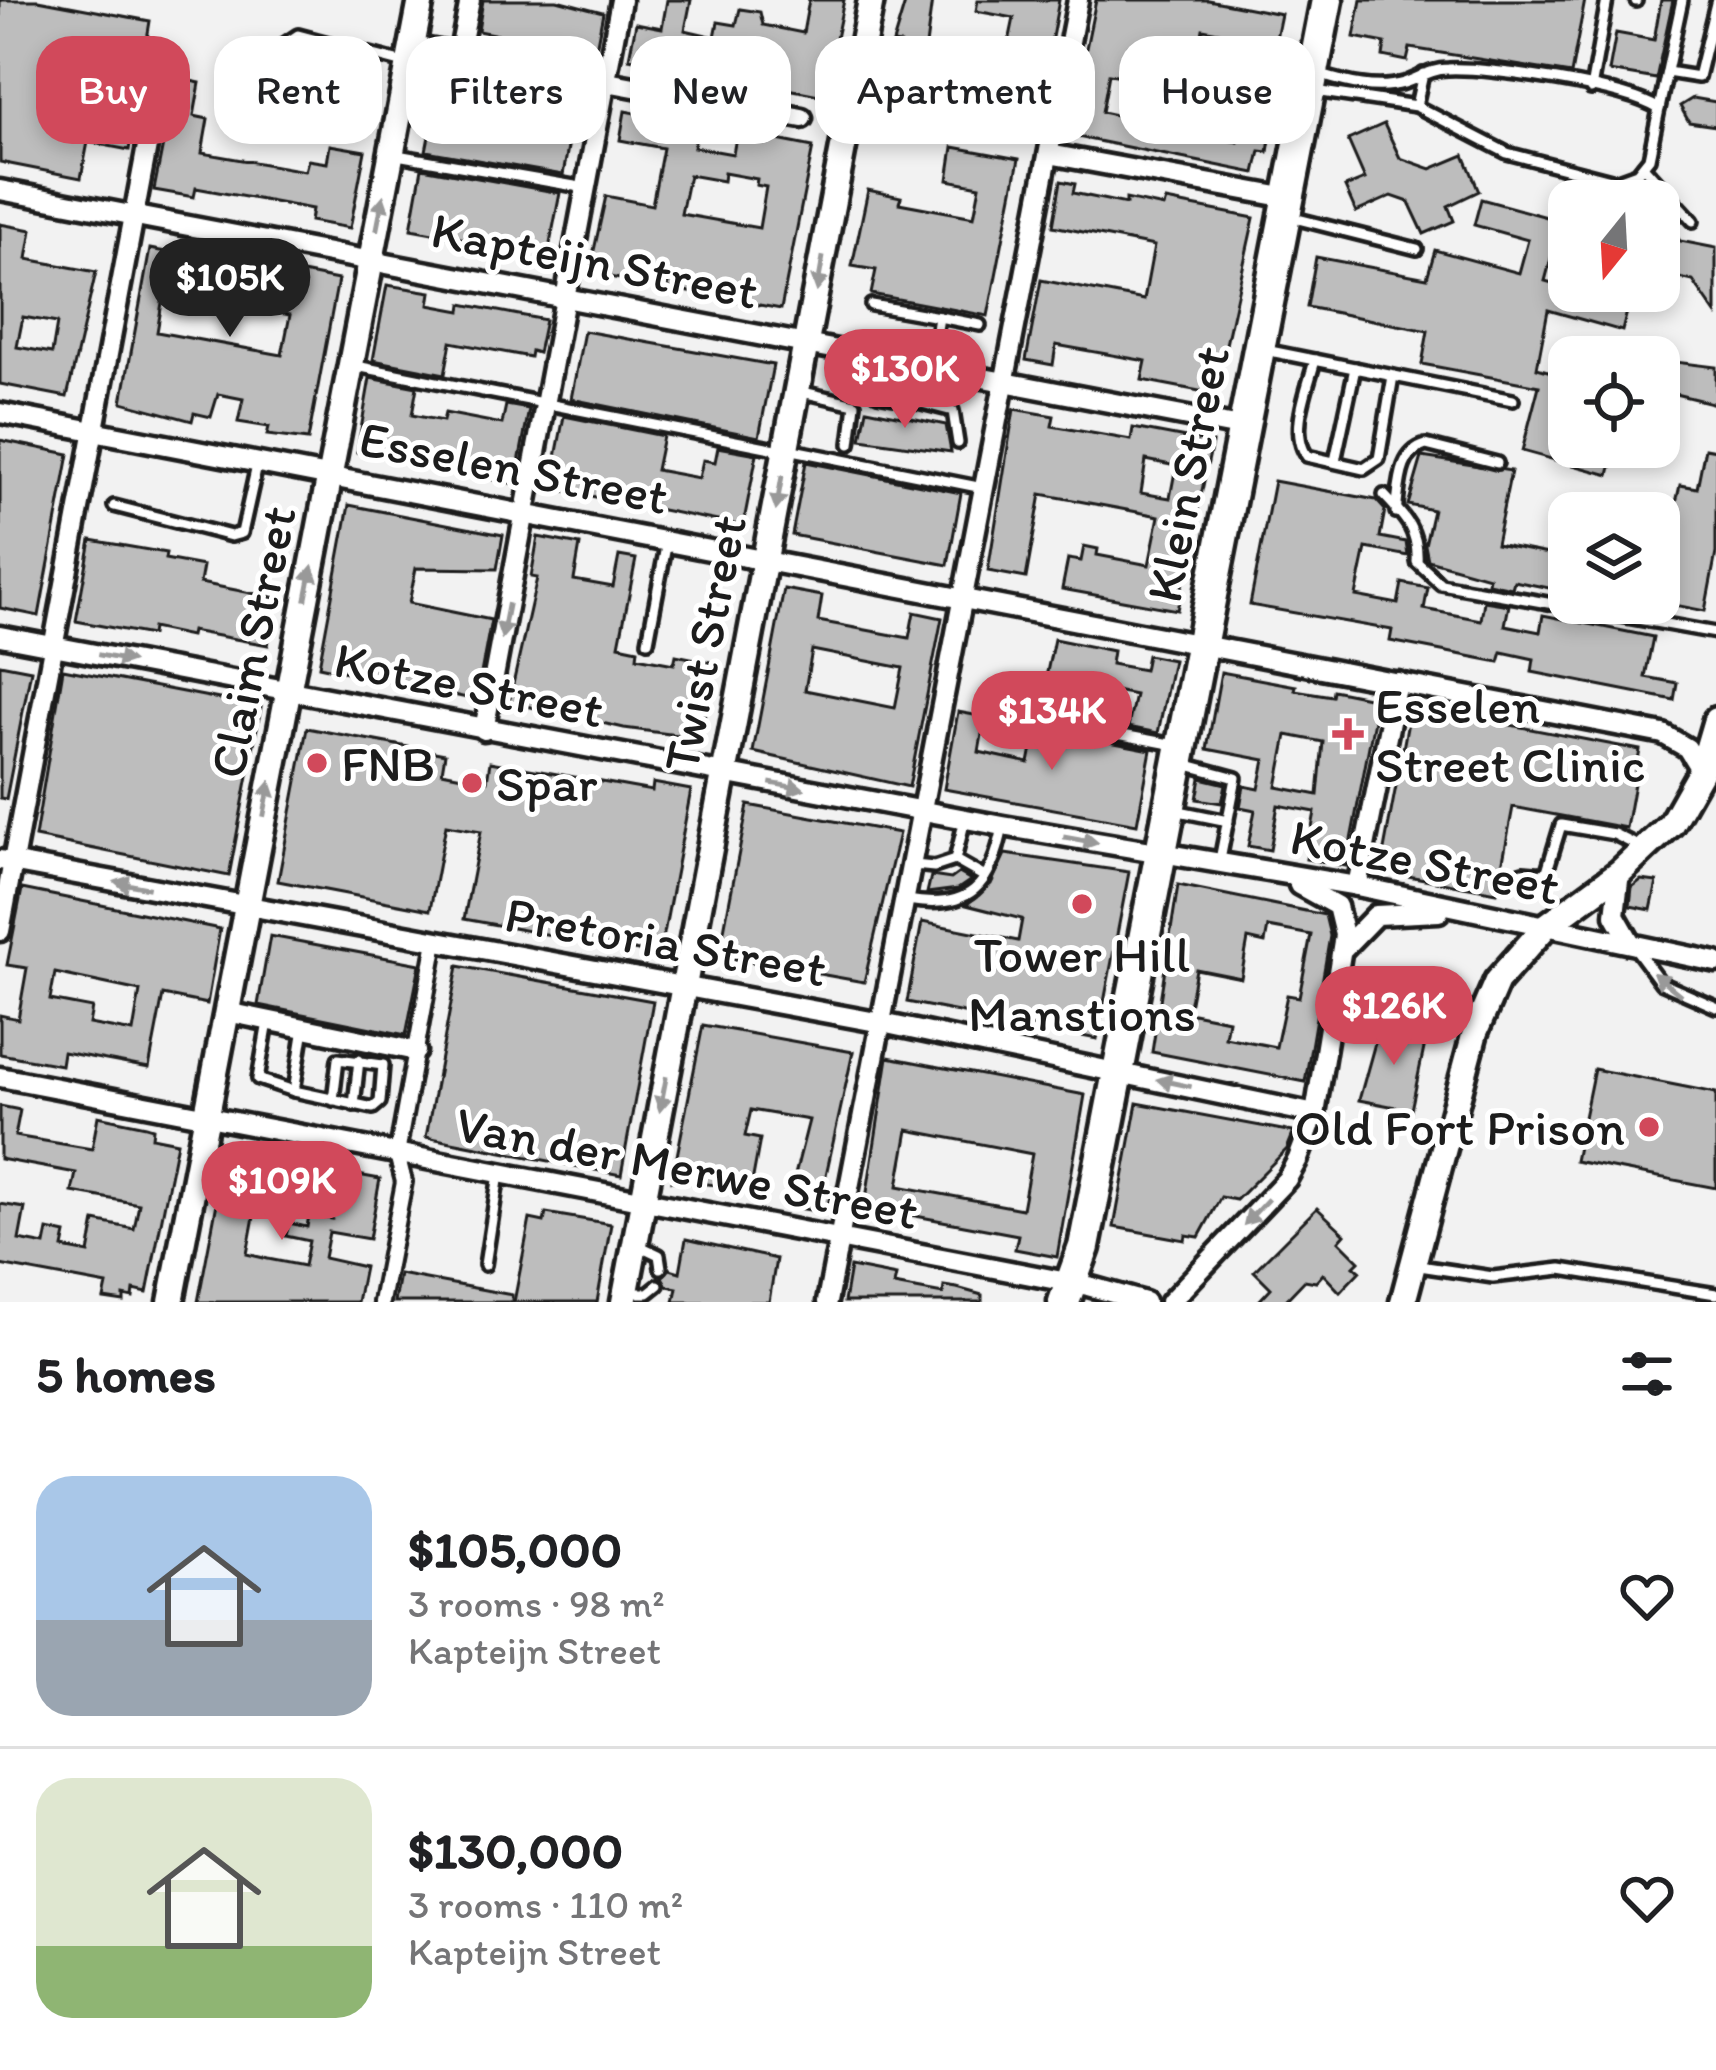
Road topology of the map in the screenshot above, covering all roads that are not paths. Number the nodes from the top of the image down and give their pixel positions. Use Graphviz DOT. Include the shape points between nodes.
graph roads {
  1 [pos="421,0"];
  2 [pos="470,0"];
  3 [pos="621,0"];
  4 [pos="871,0"];
  5 [pos="1078,0"];
  6 [pos="1327,0"];
  7 [pos="1607,0"];
  8 [pos="1682,0"];
  9 [pos="1716,3"];
  10 [pos="414,36"];
  11 [pos="463,36"];
  12 [pos="1315,66"];
  13 [pos="1667,72"];
  14 [pos="1423,74"];
  15 [pos="406,80"];
  16 [pos="1315,82"];
  17 [pos="606,83"];
  18 [pos="1315,83"];
  19 [pos="1592,89"];
  20 [pos="1417,106"];
  21 [pos="1659,109"];
  22 [pos="802,118"];
  23 [pos="147,144"];
  24 [pos="594,144"];
  25 [pos="1299,144"];
  26 [pos="391,154"];
  27 [pos="1049,154"];
  28 [pos="1643,166"];
  29 [pos="586,188"];
  30 [pos="0,190"];
  31 [pos="1286,207"];
  32 [pos="134,216"];
  33 [pos="1693,221"];
  34 [pos="1417,249"];
  35 [pos="371,260"];
  36 [pos="566,297"];
  37 [pos="872,305"];
  38 [pos="939,317"];
  39 [pos="980,325"];
  40 [pos="806,343"];
  41 [pos="1259,349"];
  42 [pos="1315,360"];
  43 [pos="351,365"];
  44 [pos="925,367"];
  45 [pos="1354,368"];
  46 [pos="1393,376"];
  47 [pos="1003,382"];
  48 [pos="798,392"];
  49 [pos="878,394"];
  50 [pos="910,400"];
  51 [pos="1513,400"];
  52 [pos="545,404"];
  53 [pos="0,413"];
  54 [pos="1245,428"];
  55 [pos="94,429"];
  56 [pos="850,443"];
  57 [pos="958,443"];
  58 [pos="787,449"];
  59 [pos="258,461"];
  60 [pos="1335,461"];
  61 [pos="1497,463"];
  62 [pos="330,474"];
  63 [pos="983,488"];
  64 [pos="1384,495"];
  65 [pos="114,506"];
  66 [pos="525,512"];
  67 [pos="1396,512"];
  68 [pos="667,541"];
  69 [pos="766,560"];
  70 [pos="962,599"];
  71 [pos="1716,633"];
  72 [pos="0,637"];
  73 [pos="649,641"];
  74 [pos="54,646"];
  75 [pos="1203,647"];
  76 [pos="1398,682"];
  77 [pos="287,692"];
  78 [pos="1002,712"];
  79 [pos="1716,720"];
  80 [pos="484,730"];
  81 [pos="1178,754"];
  82 [pos="1700,771"];
  83 [pos="725,775"];
  84 [pos="1167,809"];
  85 [pos="924,812"];
  86 [pos="965,819"];
  87 [pos="1228,820"];
  88 [pos="1003,826"];
  89 [pos="1646,850"];
  90 [pos="1158,854"];
  91 [pos="955,860"];
  92 [pos="7,861"];
  93 [pos="914,865"];
  94 [pos="1219,866"];
  95 [pos="1523,872"];
  96 [pos="1620,872"];
  97 [pos="1267,873"];
  98 [pos="985,878"];
  99 [pos="1357,886"];
  100 [pos="907,900"];
  101 [pos="247,906"];
  102 [pos="1480,913"];
  103 [pos="1545,927"];
  104 [pos="0,931"];
  105 [pos="436,941"];
  106 [pos="1631,943"];
  107 [pos="1343,949"];
  108 [pos="1716,962"];
  109 [pos="684,987"];
  110 [pos="1716,1007"];
  111 [pos="227,1012"];
  112 [pos="268,1021"];
  113 [pos="882,1023"];
  114 [pos="304,1028"];
  115 [pos="416,1051"];
  116 [pos="359,1060"];
  117 [pos="1116,1071"];
  118 [pos="0,1077"];
  119 [pos="294,1091"];
  120 [pos="333,1100"];
  121 [pos="354,1105"];
  122 [pos="1315,1114"];
  123 [pos="207,1119"];
  124 [pos="397,1154"];
  125 [pos="500,1174"];
  126 [pos="643,1201"];
  127 [pos="840,1239"];
  128 [pos="634,1245"];
  129 [pos="1414,1264"];
  130 [pos="485,1265"];
  131 [pos="662,1268"];
  132 [pos="658,1285"];
  133 [pos="1077,1293"];
  134 [pos="1716,1294"];
  135 [pos="625,1297"];
  136 [pos="171,1302"];
  137 [pos="381,1302"];
  138 [pos="827,1302"];
  139 [pos="1145,1302"];
  140 [pos="1170,1302"];
  141 [pos="1403,1302"];
  1 -- 10 [label="street, Claim Street"];
  2 -- 11 [label="street"];
  3 -- 17 [label="street"];
  4 -- 40 [label="street, Twist Street, one-way"];
  5 -- 27 [label="street"];
  6 -- 12 [label="main road, Klein Street"];
  7 -- 19 [label="lane"];
  8 -- 13 [label="lane"];
  9 -- 13 [label="lane" via="1698,76"];
  13 -- 21 [label="lane"];
  14 -- 16 [label="lane" via="1373,86"];
  14 -- 19 [label="lane" via="1504,73"];
  14 -- 20 [label="lane"];
  15 -- 26 [label="street, Claim Street"];
  17 -- 22 [label="street"];
  18 -- 20 [label="lane"];
  19 -- 21 [label="lane"];
  20 -- 28 [label="lane" via="1479,142 1545,164 1616,181"];
  21 -- 28 [label="lane"];
  23 -- 32 [label="street"];
  24 -- 29 [label="street"];
  25 -- 31 [label="main road, Klein Street"];
  26 -- 29 [label="lane"];
  35 -- 26 [label="street, Claim Street, one-way"];
  27 -- 31 [label="street"];
  27 -- 47 [label="street"];
  28 -- 33 [label="lane"];
  29 -- 36 [label="street"];
  30 -- 32 [label="street, Kapteijn Street"];
  31 -- 34 [label="lane"];
  31 -- 41 [label="main road, Klein Street"];
  32 -- 35 [label="street, Kapteijn Street"];
  32 -- 55 [label="street"];
  35 -- 36 [label="street, Kapteijn Street"];
  35 -- 43 [label="street, Claim Street"];
  36 -- 40 [label="street, Kapteijn Street"];
  36 -- 52 [label="street"];
  37 -- 38 [label="lane"];
  38 -- 39 [label="lane"];
  38 -- 44 [label="lane"];
  40 -- 44 [label="street, Kapteijn Street"];
  40 -- 48 [label="street, Twist Street"];
  41 -- 42 [label="lane"];
  41 -- 54 [label="main road, Klein Street"];
  42 -- 45 [label="lane"];
  42 -- 60 [label="lane" via="1298,436 1306,456"];
  43 -- 52 [label="lane"];
  43 -- 62 [label="street, Claim Street"];
  44 -- 47 [label="street, Kapteijn Street"];
  44 -- 50 [label="lane"];
  45 -- 46 [label="lane"];
  45 -- 60 [label="lane"];
  46 -- 51 [label="lane"];
  46 -- 60 [label="lane" via="1379,459 1364,469"];
  47 -- 54 [label="street, Kapteijn Street"];
  47 -- 63 [label="street"];
  48 -- 56 [label="lane" via="855,404"];
  48 -- 58 [label="street, Twist Street"];
  49 -- 50 [label="lane"];
  50 -- 57 [label="lane" via="953,411"];
  52 -- 58 [label="lane"];
  52 -- 66 [label="street"];
  53 -- 55 [label="street, Esselen Street"];
  54 -- 75 [label="main road, Klein Street"];
  55 -- 59 [label="street, Esselen Street"];
  55 -- 74 [label="street"];
  58 -- 63 [label="lane"];
  58 -- 69 [label="street, Twist Street, one-way"];
  59 -- 62 [label="street, Esselen Street"];
  59 -- 65 [label="lane" via="242,533"];
  61 -- 67 [label="lane" via="1415,448"];
  62 -- 66 [label="street, Esselen Street"];
  77 -- 62 [label="street, Claim Street, one-way"];
  63 -- 70 [label="street"];
  64 -- 67 [label="lane"];
  66 -- 68 [label="street, Esselen Street"];
  66 -- 80 [label="street, one-way"];
  67 -- 71 [label="lane" via="1419,538 1417,562 1442,584"];
  68 -- 69 [label="street, Esselen Street"];
  68 -- 73 [label="lane"];
  69 -- 70 [label="street, Esselen Street"];
  69 -- 83 [label="street, Twist Street"];
  70 -- 75 [label="street, Esselen Street"];
  70 -- 85 [label="street"];
  72 -- 74 [label="street, Kotze Street"];
  74 -- 77 [label="street, Kotze Street, one-way"];
  74 -- 92 [label="street"];
  75 -- 76 [label="street, Esselen Street"];
  75 -- 81 [label="main road, Klein Street"];
  76 -- 82 [label="street, Esselen Street" via="1663,734 1687,748"];
  76 -- 99 [label="street"];
  77 -- 80 [label="street, Kotze Street"];
  101 -- 77 [label="street, Claim Street, one-way"];
  78 -- 81 [label="lane"];
  79 -- 82 [label="street"];
  80 -- 83 [label="street, Kotze Street"];
  81 -- 84 [label="main road, Klein Street"];
  81 -- 87 [label="lane" via="1235,776"];
  82 -- 89 [label="street"];
  83 -- 85 [label="street, Kotze Street, one-way"];
  83 -- 109 [label="street, Twist Street"];
  84 -- 87 [label="lane"];
  84 -- 90 [label="main road, Klein Street"];
  85 -- 86 [label="street, Kotze Street"];
  85 -- 93 [label="street"];
  86 -- 88 [label="street, Kotze Street"];
  86 -- 91 [label="lane"];
  87 -- 94 [label="lane"];
  88 -- 90 [label="street, Kotze Street, one-way"];
  88 -- 98 [label="lane"];
  89 -- 95 [label="lane" via="1614,834 1561,825 1546,874"];
  89 -- 96 [label="street"];
  90 -- 94 [label="street, Kotze Street"];
  90 -- 117 [label="main road, Klein Street"];
  91 -- 93 [label="lane"];
  91 -- 98 [label="lane"];
  101 -- 92 [label="street, Pretoria Street, one-way"];
  92 -- 104 [label="street"];
  93 -- 100 [label="street"];
  94 -- 97 [label="street, Kotze Street"];
  96 -- 103 [label="street"];
  96 -- 106 [label="street, Kotze Street" via="1615,915"];
  97 -- 99 [label="street, Kotze Street"];
  97 -- 107 [label="street" via="1337,906"];
  98 -- 100 [label="lane" via="958,902"];
  99 -- 102 [label="street, Kotze Street"];
  100 -- 113 [label="street"];
  101 -- 105 [label="street, Pretoria Street"];
  101 -- 111 [label="street, Claim Street"];
  102 -- 103 [label="street, Kotze Street"];
  102 -- 107 [label="street" via="1376,915"];
  103 -- 106 [label="street, Kotze Street"];
  103 -- 129 [label="street" via="1484,1006"];
  105 -- 109 [label="street, Pretoria Street"];
  105 -- 115 [label="street"];
  106 -- 108 [label="street, Kotze Street"];
  110 -- 106 [label="lane, one-way" via="1661,983"];
  107 -- 122 [label="street"];
  109 -- 113 [label="street, Pretoria Street"];
  109 -- 126 [label="street, Twist Street, one-way"];
  111 -- 112 [label="street"];
  111 -- 123 [label="street, Claim Street"];
  112 -- 114 [label="street"];
  112 -- 119 [label="lane" via="258,1079"];
  113 -- 117 [label="street, Pretoria Street"];
  113 -- 127 [label="street"];
  114 -- 115 [label="street"];
  114 -- 119 [label="lane"];
  115 -- 124 [label="street"];
  116 -- 120 [label="lane" via="338,1060"];
  116 -- 121 [label="lane"];
  116 -- 121 [label="lane" via="386,1070 378,1107"];
  122 -- 117 [label="street, Pretoria Street, one-way"];
  117 -- 133 [label="main road, Klein Street"];
  118 -- 123 [label="street, Van der Merwe Street"];
  119 -- 120 [label="lane"];
  120 -- 121 [label="lane"];
  122 -- 140 [label="street, one-way" via="1287,1179"];
  123 -- 124 [label="street, Van der Merwe Street"];
  123 -- 136 [label="street, Claim Street"];
  124 -- 125 [label="street, Van der Merwe Street"];
  124 -- 137 [label="street" via="404,1182"];
  125 -- 126 [label="street, Van der Merwe Street"];
  125 -- 130 [label="lane"];
  126 -- 127 [label="street, Van der Merwe Street"];
  126 -- 128 [label="street, Twist Street"];
  127 -- 133 [label="street, Van der Merwe Street"];
  127 -- 138 [label="street"];
  128 -- 131 [label="lane" via="659,1255"];
  128 -- 135 [label="street, Twist Street"];
  129 -- 134 [label="lane" via="1493,1277 1561,1269"];
  129 -- 141 [label="street"];
  132 -- 135 [label="lane"];
  133 -- 139 [label="street, Van der Merwe Street"];
}
